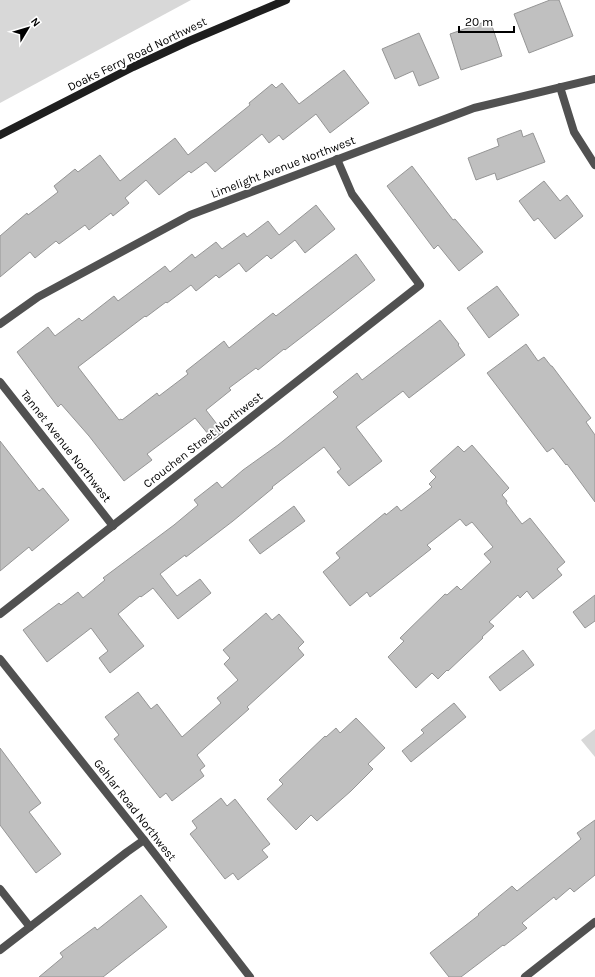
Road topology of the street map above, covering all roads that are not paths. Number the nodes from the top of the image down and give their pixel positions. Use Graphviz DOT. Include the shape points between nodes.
graph roads {
  1 [pos="286,0"];
  2 [pos="595,79"];
  3 [pos="560,87"];
  4 [pos="0,135"];
  5 [pos="337,159"];
  6 [pos="595,165"];
  7 [pos="0,324"];
  8 [pos="0,382"];
  9 [pos="113,526"];
  10 [pos="0,614"];
  11 [pos="0,659"];
  12 [pos="144,840"];
  13 [pos="0,889"];
  14 [pos="595,922"];
  15 [pos="30,927"];
  16 [pos="0,950"];
  17 [pos="250,977"];
  18 [pos="525,977"];
  1 -- 4 [label="main road, Doaks Ferry Road Northwest" via="133,67"];
  2 -- 3 [label="street, Limelight Avenue Northwest"];
  3 -- 5 [label="street, Limelight Avenue Northwest" via="474,108"];
  3 -- 6 [label="street" via="574,132"];
  5 -- 7 [label="street, Limelight Avenue Northwest" via="190,215 38,297"];
  5 -- 9 [label="street, Crouchen Street Northwest" via="352,194 420,285"];
  8 -- 9 [label="street, Tannet Avenue Northwest"];
  9 -- 10 [label="street, Crouchen Street Northwest"];
  11 -- 12 [label="street, Gehlar Road Northwest"];
  12 -- 15 [label="street"];
  12 -- 17 [label="street, Gehlar Road Northwest"];
  13 -- 15 [label="street"];
  14 -- 18 [label="street"];
  15 -- 16 [label="street"];
}
